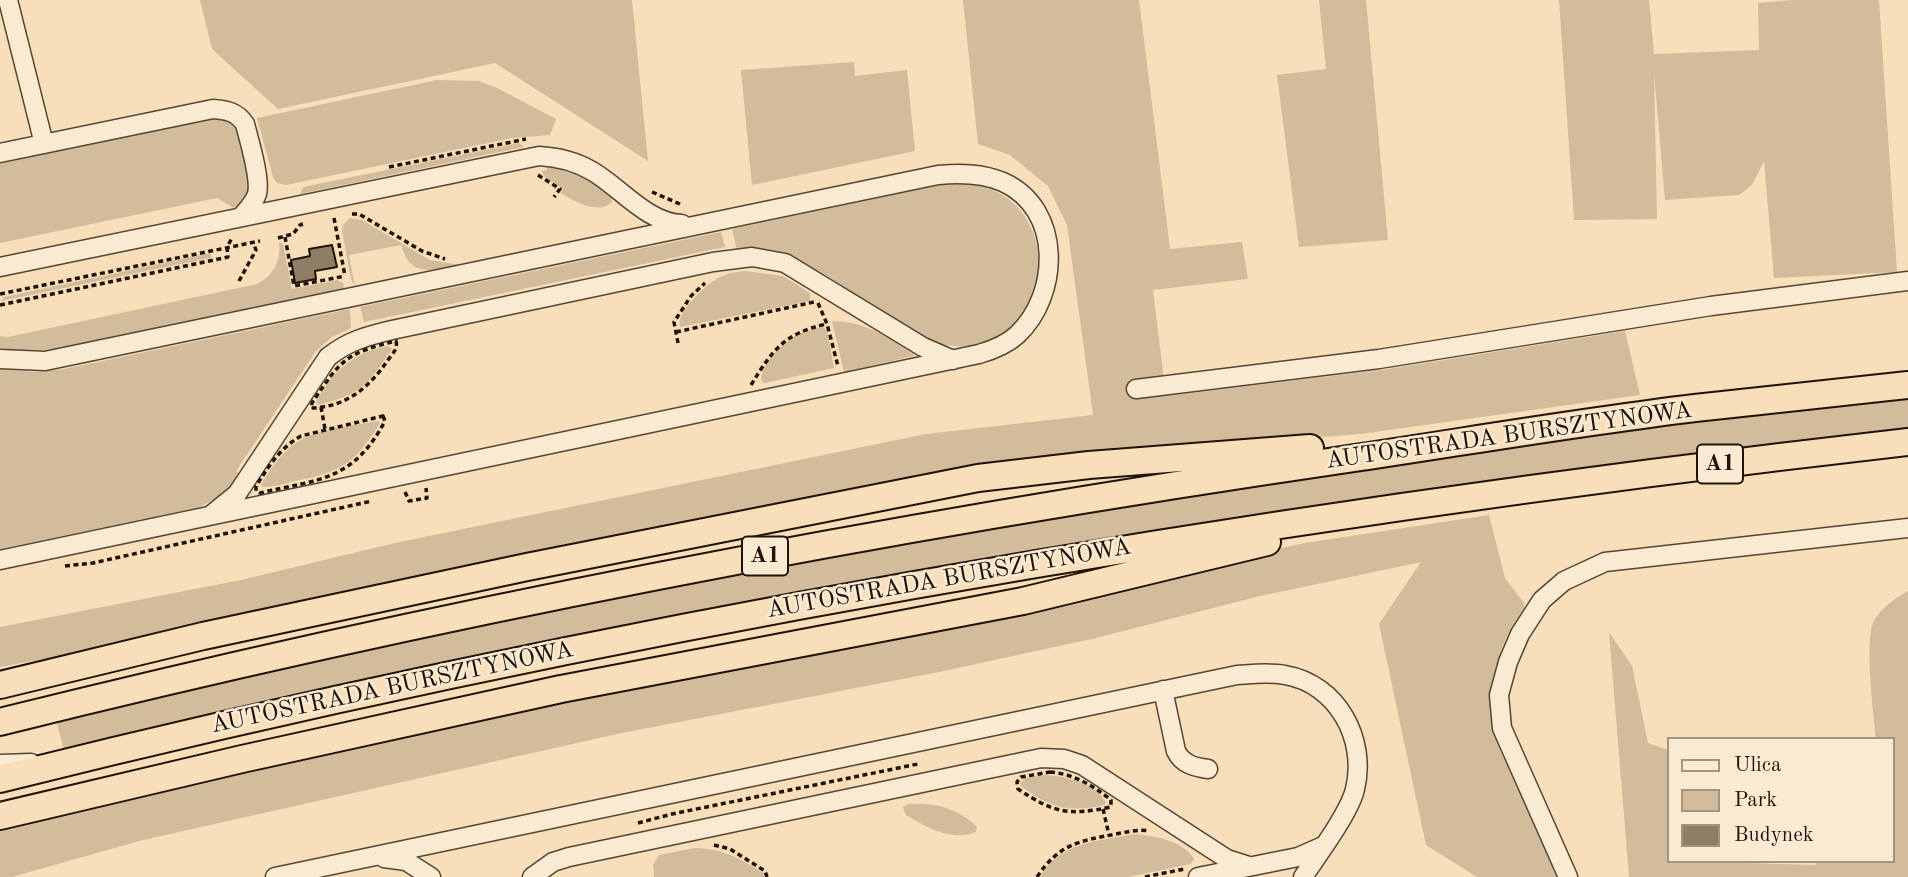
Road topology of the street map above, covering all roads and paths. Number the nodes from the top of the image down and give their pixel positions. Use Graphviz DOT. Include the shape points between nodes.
graph roads {
  1 [pos="8,0"];
  2 [pos="44,144"];
  3 [pos="0,153"];
  4 [pos="348,215"];
  5 [pos="341,216"];
  6 [pos="241,217"];
  7 [pos="334,218"];
  8 [pos="323,220"];
  9 [pos="311,222"];
  10 [pos="699,224"];
  11 [pos="285,236"];
  12 [pos="278,238"];
  13 [pos="260,241"];
  14 [pos="253,242"];
  15 [pos="227,247"];
  16 [pos="446,259"];
  17 [pos="0,267"];
  18 [pos="345,276"];
  19 [pos="239,281"];
  20 [pos="707,281"];
  21 [pos="1908,281"];
  22 [pos="349,288"];
  23 [pos="0,294"];
  24 [pos="816,294"];
  25 [pos="817,302"];
  26 [pos="0,305"];
  27 [pos="828,324"];
  28 [pos="676,332"];
  29 [pos="678,343"];
  30 [pos="0,359"];
  31 [pos="953,360"];
  32 [pos="839,370"];
  33 [pos="1908,385"];
  34 [pos="760,388"];
  35 [pos="1136,389"];
  36 [pos="321,407"];
  37 [pos="325,429"];
  38 [pos="1538,431"];
  39 [pos="1908,442"];
  40 [pos="432,471"];
  41 [pos="1533,488"];
  42 [pos="398,490"];
  43 [pos="382,497"];
  44 [pos="209,517"];
  45 [pos="1908,528"];
  46 [pos="0,560"];
  47 [pos="56,566"];
  48 [pos="0,685"];
  49 [pos="1163,690"];
  50 [pos="55,708"];
  51 [pos="0,722"];
  52 [pos="0,736"];
  53 [pos="67,762"];
  54 [pos="0,764"];
  55 [pos="1208,769"];
  56 [pos="0,779"];
  57 [pos="1103,809"];
  58 [pos="0,816"];
  59 [pos="1157,833"];
  60 [pos="1109,835"];
  61 [pos="711,845"];
  62 [pos="1324,845"];
  63 [pos="372,856"];
  64 [pos="1249,866"];
  65 [pos="1191,873"];
  66 [pos="275,877"];
  67 [pos="431,877"];
  68 [pos="532,877"];
  69 [pos="767,877"];
  70 [pos="1037,877"];
  71 [pos="1145,877"];
  72 [pos="1303,877"];
  73 [pos="1568,877"];
  1 -- 2 [label="street"];
  2 -- 3 [label="street"];
  2 -- 6 [label="street" via="213,109 230,111 245,124 258,182 258,192"];
  4 -- 16 [label="path" via="359,214 422,251"];
  5 -- 7 [label="path"];
  6 -- 10 [label="street" via="539,156 570,160 663,220"];
  6 -- 17 [label="street"];
  7 -- 8 [label="path"];
  7 -- 18 [label="path"];
  9 -- 11 [label="path"];
  10 -- 30 [label="street" via="45,361"];
  10 -- 31 [label="street" via="939,175 980,175 1005,183 1043,223 1048,283 1040,306 1016,337 1001,347"];
  11 -- 12 [label="path"];
  11 -- 18 [label="path" via="294,286"];
  13 -- 14 [label="path"];
  14 -- 15 [label="path"];
  14 -- 19 [label="path" via="256,250"];
  15 -- 23 [label="path"];
  15 -- 26 [label="path" via="228,257"];
  18 -- 22 [label="path"];
  20 -- 28 [label="path" via="674,322"];
  21 -- 35 [label="street" via="1711,306 1380,359"];
  24 -- 25 [label="path"];
  25 -- 27 [label="path"];
  25 -- 28 [label="path"];
  27 -- 32 [label="path"];
  27 -- 34 [label="path" via="790,336 770,354 747,391"];
  28 -- 29 [label="path"];
  31 -- 40 [label="street"];
  31 -- 44 [label="street" via="923,348 785,263 752,257 392,330 360,337 328,357 237,494"];
  33 -- 38 [label="highway, AUTOSTRADA BURSZTYNOWA / A1"];
  36 -- 36 [label="path" via="313,409 311,405 346,358 397,342 370,385 346,401"];
  36 -- 37 [label="path"];
  37 -- 37 [label="path" via="385,417 361,457 338,474 256,491 281,451 301,436"];
  38 -- 48 [label="highway" via="1089,465 978,478 513,570"];
  38 -- 50 [label="highway, AUTOSTRADA BURSZTYNOWA / A1" via="1116,493 743,560 247,662"];
  39 -- 41 [label="highway, AUTOSTRADA BURSZTYNOWA / A1"];
  40 -- 42 [label="path" via="427,498 409,501 406,493"];
  40 -- 44 [label="street"];
  41 -- 53 [label="highway, AUTOSTRADA BURSZTYNOWA / A1" via="1144,545 802,605 478,668"];
  41 -- 58 [label="highway" via="1246,547 1036,598 561,689"];
  43 -- 47 [label="path" via="356,507 81,565"];
  44 -- 46 [label="street"];
  45 -- 73 [label="street" via="1605,562 1564,581 1542,600 1508,662 1499,695 1501,717"];
  49 -- 55 [label="street" via="1175,751 1188,764"];
  49 -- 62 [label="street" via="1260,673 1306,681 1325,694 1347,717 1358,765 1355,791"];
  49 -- 63 [label="street"];
  50 -- 51 [label="highway, AUTOSTRADA BURSZTYNOWA / A1"];
  50 -- 52 [label="street"];
  53 -- 54 [label="street"];
  53 -- 56 [label="highway, AUTOSTRADA BURSZTYNOWA / A1"];
  57 -- 57 [label="path" via="1077,813 1052,809 1018,789 1017,782 1025,776 1063,773 1089,783 1111,800 1111,807"];
  57 -- 60 [label="path"];
  59 -- 60 [label="path" via="1138,830"];
  60 -- 70 [label="path" via="1070,845"];
  61 -- 69 [label="path" via="730,849 765,871"];
  62 -- 64 [label="street" via="1298,857"];
  62 -- 72 [label="street"];
  63 -- 66 [label="street"];
  63 -- 67 [label="street" via="406,861"];
  64 -- 65 [label="street"];
  64 -- 68 [label="street" via="1227,859 1082,765 1041,758 569,857"];
  65 -- 71 [label="path"];
}
